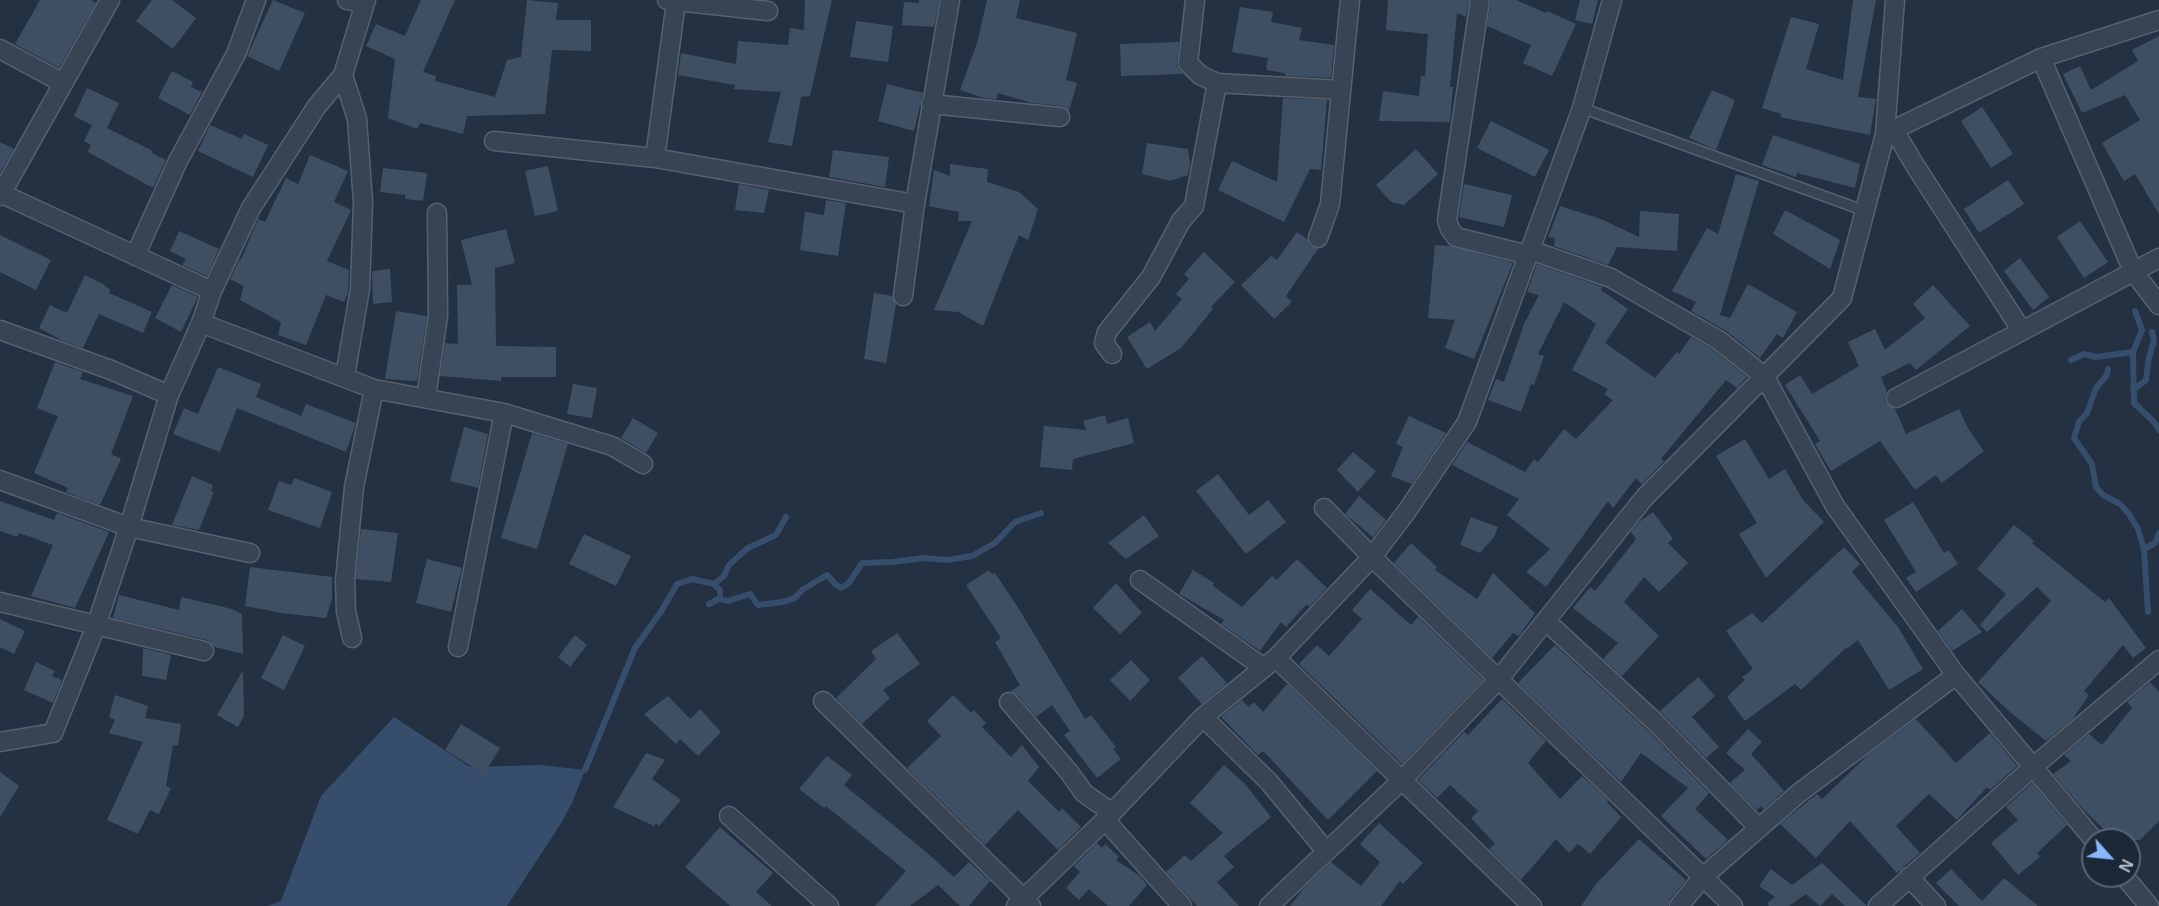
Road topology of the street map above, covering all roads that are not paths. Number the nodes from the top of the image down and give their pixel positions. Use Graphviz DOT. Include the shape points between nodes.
graph roads {
  1 [pos="110,0"];
  2 [pos="256,0"];
  3 [pos="950,0"];
  4 [pos="1195,0"];
  5 [pos="1350,0"];
  6 [pos="1480,0"];
  7 [pos="1612,0"];
  8 [pos="1895,0"];
  9 [pos="359,1"];
  10 [pos="672,1"];
  11 [pos="768,11"];
  12 [pos="2159,20"];
  13 [pos="0,49"];
  14 [pos="2041,58"];
  15 [pos="342,75"];
  16 [pos="63,83"];
  17 [pos="1217,83"];
  18 [pos="1341,90"];
  19 [pos="931,104"];
  20 [pos="1582,108"];
  21 [pos="1060,117"];
  22 [pos="1890,132"];
  23 [pos="494,141"];
  24 [pos="655,158"];
  25 [pos="0,194"];
  26 [pos="915,204"];
  27 [pos="1865,211"];
  28 [pos="437,213"];
  29 [pos="1318,238"];
  30 [pos="1529,252"];
  31 [pos="135,256"];
  32 [pos="2159,258"];
  33 [pos="2133,271"];
  34 [pos="212,291"];
  35 [pos="903,296"];
  36 [pos="2159,305"];
  37 [pos="201,323"];
  38 [pos="0,330"];
  39 [pos="2022,331"];
  40 [pos="1112,354"];
  41 [pos="345,376"];
  42 [pos="1765,378"];
  43 [pos="374,388"];
  44 [pos="169,395"];
  45 [pos="426,397"];
  46 [pos="1896,398"];
  47 [pos="504,413"];
  48 [pos="644,464"];
  49 [pos="0,480"];
  50 [pos="1324,508"];
  51 [pos="129,527"];
  52 [pos="250,554"];
  53 [pos="1372,557"];
  54 [pos="1140,580"];
  55 [pos="0,602"];
  56 [pos="1546,621"];
  57 [pos="96,626"];
  58 [pos="352,638"];
  59 [pos="458,647"];
  60 [pos="204,651"];
  61 [pos="1270,663"];
  62 [pos="2155,669"];
  63 [pos="1956,675"];
  64 [pos="1498,680"];
  65 [pos="823,701"];
  66 [pos="1009,702"];
  67 [pos="1203,717"];
  68 [pos="0,742"];
  69 [pos="2032,767"];
  70 [pos="1402,780"];
  71 [pos="729,816"];
  72 [pos="1108,817"];
  73 [pos="1759,828"];
  74 [pos="2084,828"];
  75 [pos="1326,850"];
  76 [pos="1703,877"];
  77 [pos="1909,877"];
  78 [pos="2134,888"];
  79 [pos="1024,903"];
  80 [pos="1276,904"];
  81 [pos="829,906"];
  82 [pos="1182,906"];
  83 [pos="1532,906"];
  84 [pos="1679,906"];
  85 [pos="1734,906"];
  86 [pos="1878,906"];
  87 [pos="1936,906"];
  88 [pos="2149,906"];
  1 -- 16 [label="street"];
  2 -- 31 [label="street" via="236,54 178,161"];
  3 -- 19 [label="street"];
  4 -- 17 [label="street" via="1188,63 1200,75"];
  5 -- 18 [label="street"];
  6 -- 30 [label="street" via="1447,220 1456,237"];
  7 -- 20 [label="street"];
  8 -- 22 [label="street"];
  9 -- 15 [label="street"];
  10 -- 11 [label="street"];
  10 -- 24 [label="street"];
  12 -- 14 [label="street"];
  13 -- 16 [label="street"];
  14 -- 22 [label="street"];
  14 -- 33 [label="street"];
  15 -- 34 [label="street" via="317,106 251,208"];
  15 -- 41 [label="street" via="357,119 363,202 360,289"];
  16 -- 25 [label="street"];
  17 -- 18 [label="street"];
  17 -- 40 [label="street" via="1194,206 1181,221 1151,277 1107,332 1104,343"];
  18 -- 29 [label="street" via="1330,204"];
  19 -- 21 [label="street"];
  19 -- 26 [label="street"];
  20 -- 27 [label="lane"];
  20 -- 30 [label="street"];
  22 -- 27 [label="street"];
  22 -- 39 [label="street"];
  23 -- 24 [label="street"];
  24 -- 26 [label="street"];
  25 -- 31 [label="street"];
  26 -- 35 [label="street"];
  27 -- 42 [label="street" via="1842,298"];
  28 -- 45 [label="street" via="438,316"];
  30 -- 42 [label="street" via="1611,278 1720,341"];
  30 -- 53 [label="street" via="1467,422"];
  31 -- 34 [label="street"];
  32 -- 33 [label="street"];
  33 -- 36 [label="street"];
  33 -- 39 [label="street"];
  34 -- 37 [label="street"];
  37 -- 41 [label="street"];
  37 -- 44 [label="street"];
  38 -- 44 [label="street"];
  39 -- 46 [label="street"];
  41 -- 43 [label="street"];
  42 -- 56 [label="street" via="1645,497"];
  42 -- 63 [label="street" via="1835,506"];
  43 -- 45 [label="street"];
  43 -- 58 [label="street" via="354,487 345,581"];
  44 -- 51 [label="street"];
  45 -- 47 [label="street"];
  47 -- 48 [label="street" via="612,446"];
  47 -- 59 [label="street"];
  49 -- 51 [label="street"];
  50 -- 53 [label="street"];
  51 -- 52 [label="street"];
  51 -- 57 [label="street"];
  53 -- 61 [label="street"];
  53 -- 64 [label="street"];
  54 -- 61 [label="street"];
  55 -- 57 [label="street"];
  56 -- 64 [label="street"];
  56 -- 73 [label="street" via="1654,721"];
  57 -- 60 [label="street"];
  57 -- 68 [label="street" via="53,733"];
  61 -- 67 [label="street"];
  61 -- 70 [label="street"];
  62 -- 69 [label="street"];
  63 -- 69 [label="street"];
  63 -- 73 [label="street" via="1799,793"];
  64 -- 70 [label="street"];
  64 -- 76 [label="street"];
  65 -- 79 [label="street"];
  66 -- 72 [label="street"];
  67 -- 72 [label="street"];
  67 -- 75 [label="street" via="1269,782"];
  69 -- 74 [label="street"];
  69 -- 77 [label="street"];
  70 -- 75 [label="street"];
  70 -- 83 [label="street"];
  71 -- 81 [label="street"];
  72 -- 79 [label="street"];
  72 -- 82 [label="street"];
  73 -- 76 [label="street"];
  75 -- 80 [label="street"];
  76 -- 84 [label="street"];
  76 -- 85 [label="street"];
  77 -- 86 [label="street"];
  77 -- 87 [label="street"];
  78 -- 88 [label="street"];
}
